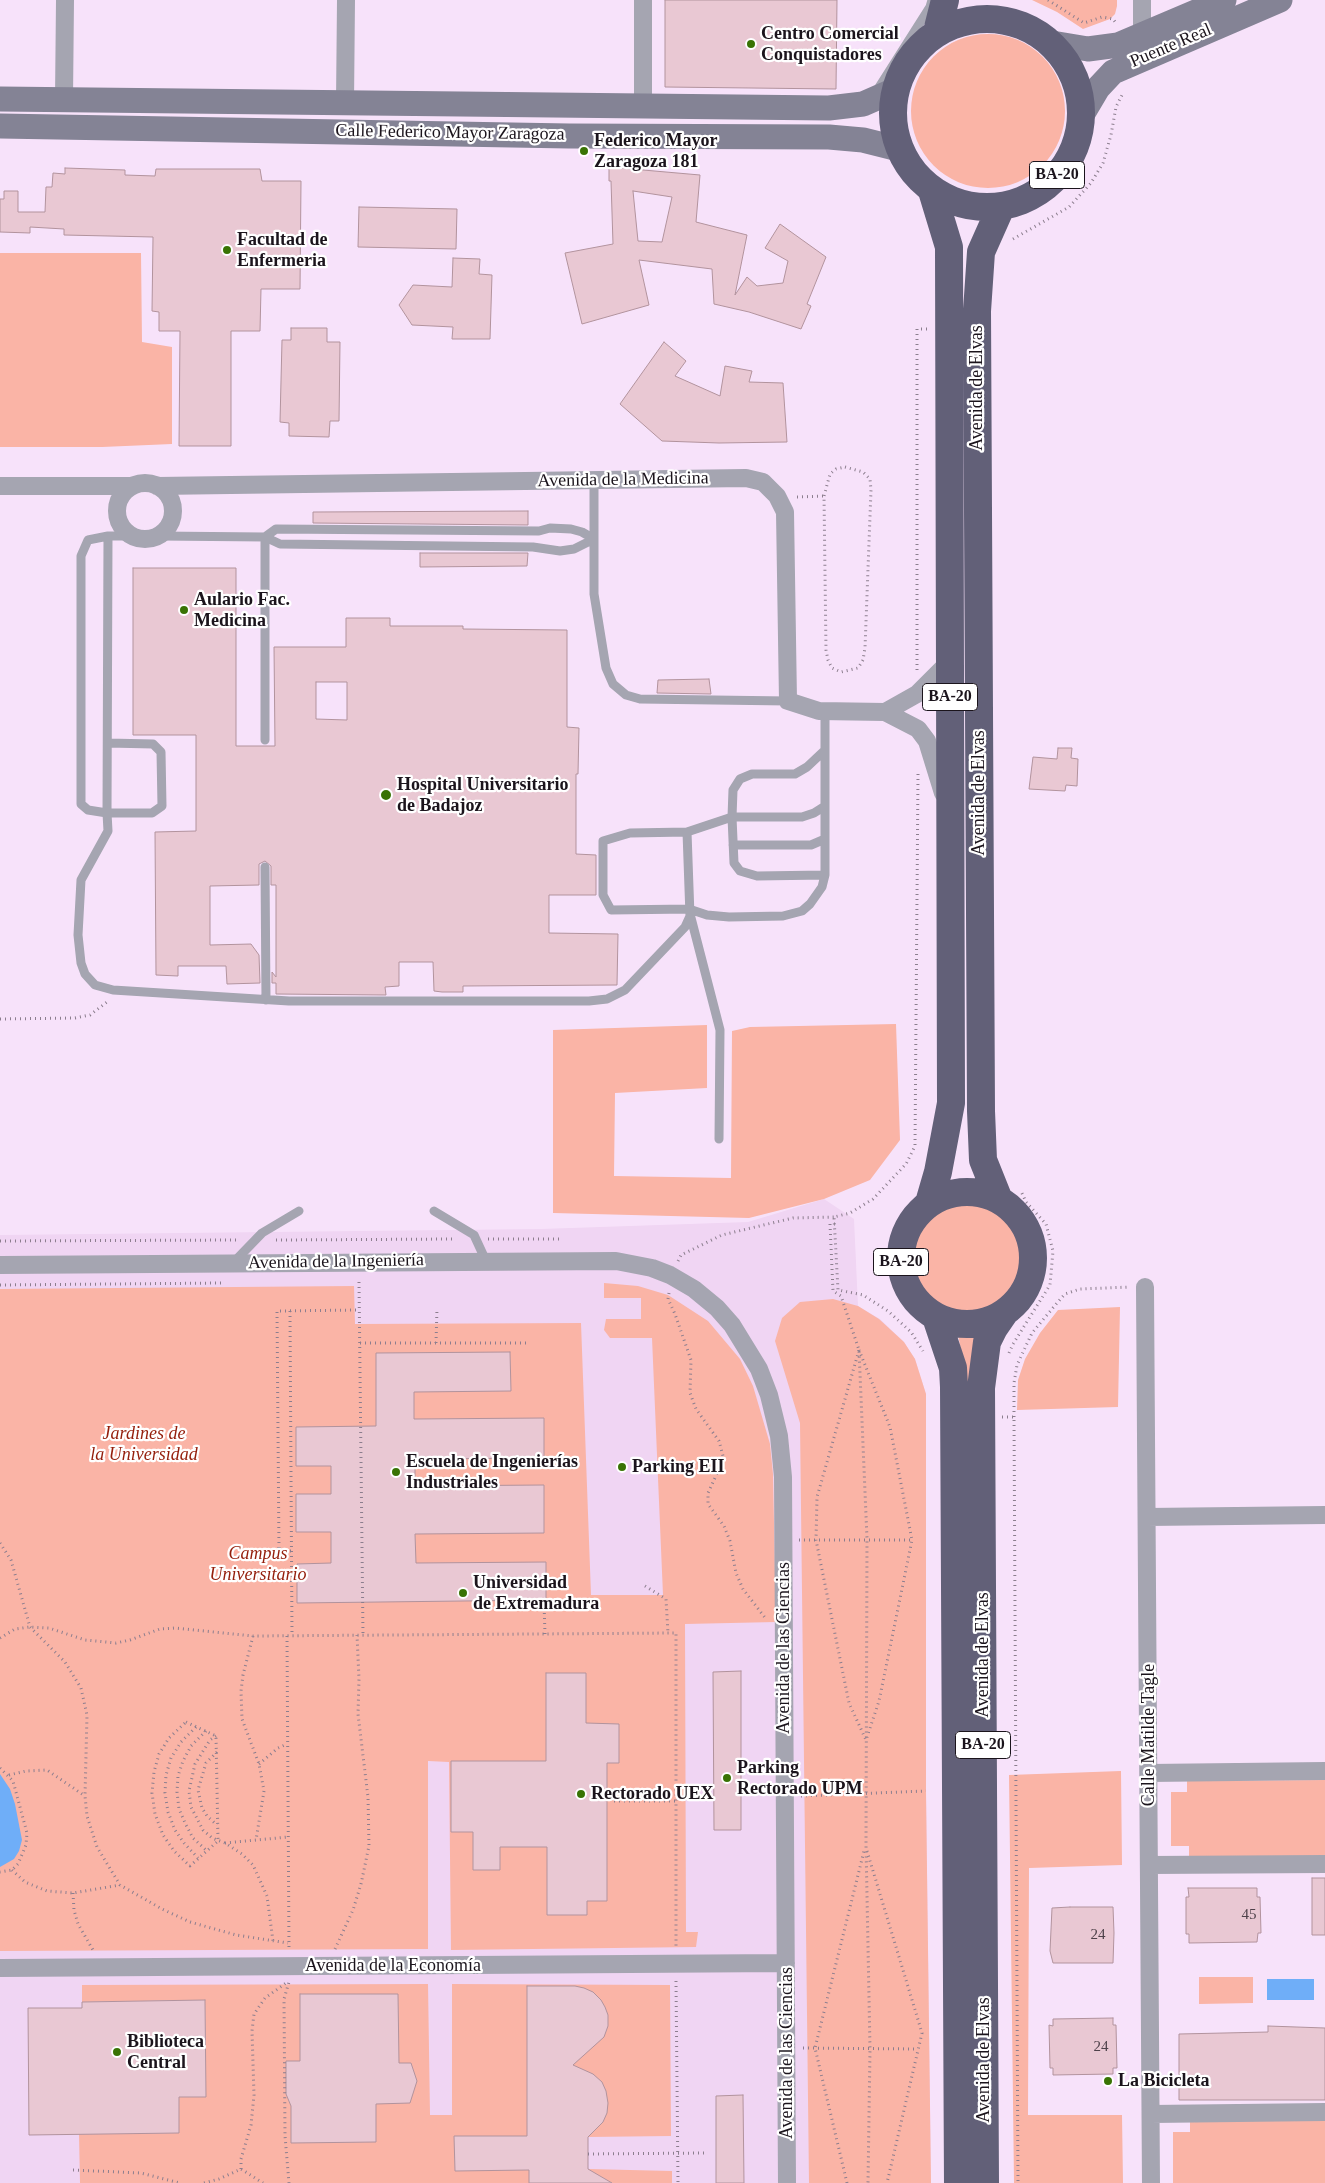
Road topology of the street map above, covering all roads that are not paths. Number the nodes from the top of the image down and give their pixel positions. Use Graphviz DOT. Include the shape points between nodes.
graph roads {
  1 [pos="65,0"];
  2 [pos="346,0"];
  3 [pos="643,0"];
  4 [pos="932,0"];
  5 [pos="945,0"];
  6 [pos="992,0"];
  7 [pos="1142,0"];
  8 [pos="1280,0"];
  9 [pos="1208,3"];
  10 [pos="1010,20"];
  11 [pos="937,32"];
  12 [pos="1128,32"];
  13 [pos="1052,43"];
  14 [pos="894,90"];
  15 [pos="0,99"];
  16 [pos="64,100"];
  17 [pos="345,103"];
  18 [pos="863,104"];
  19 [pos="643,106"];
  20 [pos="1082,115"];
  21 [pos="0,126"];
  22 [pos="899,149"];
  23 [pos="932,191"];
  24 [pos="1001,207"];
  25 [pos="594,481"];
  26 [pos="0,486"];
  27 [pos="132,486"];
  28 [pos="157,486"];
  29 [pos="108,536"];
  30 [pos="132,536"];
  31 [pos="158,536"];
  32 [pos="265,537"];
  33 [pos="594,539"];
  34 [pos="950,661"];
  35 [pos="788,701"];
  36 [pos="824,711"];
  37 [pos="885,712"];
  38 [pos="265,740"];
  39 [pos="108,743"];
  40 [pos="824,751"];
  41 [pos="824,806"];
  42 [pos="107,813"];
  43 [pos="950,816"];
  44 [pos="732,817"];
  45 [pos="687,832"];
  46 [pos="825,839"];
  47 [pos="733,845"];
  48 [pos="266,867"];
  49 [pos="825,875"];
  50 [pos="689,909"];
  51 [pos="266,1000"];
  52 [pos="719,1139"];
  53 [pos="1009,1193"];
  54 [pos="929,1203"];
  55 [pos="299,1211"];
  56 [pos="434,1211"];
  57 [pos="486,1261"];
  58 [pos="232,1263"];
  59 [pos="0,1266"];
  60 [pos="670,1275"];
  61 [pos="1146,1287"];
  62 [pos="1005,1312"];
  63 [pos="936,1317"];
  64 [pos="1325,1515"];
  65 [pos="1148,1517"];
  66 [pos="1325,1771"];
  67 [pos="1149,1773"];
  68 [pos="1325,1864"];
  69 [pos="1149,1865"];
  70 [pos="786,1963"];
  71 [pos="0,1968"];
  72 [pos="1325,2112"];
  73 [pos="1151,2114"];
  74 [pos="788,2183"];
  75 [pos="958,2183"];
  76 [pos="985,2183"];
  77 [pos="1151,2183"];
  1 -- 16 [label="street"];
  2 -- 17 [label="street"];
  3 -- 19 [label="street"];
  4 -- 18 [label="lane" via="883,83"];
  5 -- 11 [label="highway"];
  6 -- 10 [label="highway, BA-20"];
  7 -- 12 [label="street" via="1142,29"];
  8 -- 20 [label="main road, Puente Real" via="1113,72 1098,88"];
  9 -- 12 [label="main road, Puente Real"];
  10 -- 11 [label="highway, BA-20" via="985,18 953,24"];
  10 -- 13 [label="highway, BA-20" via="1031,28"];
  11 -- 14 [label="highway, BA-20" via="906,62"];
  12 -- 13 [label="main road, Puente Real" via="1104,48 1088,49"];
  13 -- 20 [label="highway, BA-20" via="1072,71"];
  14 -- 18 [label="main road, Calle Federico Mayor Zaragoza"];
  14 -- 22 [label="highway, BA-20" via="892,122"];
  15 -- 16 [label="main road, Calle Federico Mayor Zaragoza"];
  16 -- 17 [label="main road, Calle Federico Mayor Zaragoza"];
  17 -- 19 [label="main road, Calle Federico Mayor Zaragoza"];
  18 -- 19 [label="main road, Calle Federico Mayor Zaragoza" via="829,108"];
  20 -- 24 [label="highway, BA-20" via="1076,145 1065,167 1039,192"];
  21 -- 22 [label="main road, Calle Federico Mayor Zaragoza" via="829,137 863,140"];
  22 -- 23 [label="highway, BA-20" via="916,176"];
  23 -- 24 [label="highway, BA-20" via="950,201 973,207"];
  23 -- 34 [label="highway, Avenida de Elvas / BA-20" via="949,247"];
  24 -- 53 [label="highway, Avenida de Elvas / BA-20" via="981,252 976,311 981,1111 983,1160"];
  25 -- 28 [label="street, Avenida de la Medicina"];
  25 -- 33 [label="lane"];
  25 -- 35 [label="street, Avenida de la Medicina" via="746,478 763,482 777,496 785,512"];
  26 -- 27 [label="street"];
  27 -- 28 [label="street" via="149,483"];
  27 -- 30 [label="street" via="120,498 117,516 125,531"];
  28 -- 31 [label="street" via="169,498 173,515 165,531"];
  29 -- 30 [label="lane"];
  29 -- 39 [label="lane"];
  29 -- 42 [label="lane" via="88,540 81,556 82,804 88,810"];
  30 -- 31 [label="street" via="149,539"];
  31 -- 32 [label="lane"];
  32 -- 33 [label="lane" via="280,544 533,547 560,551 574,549"];
  32 -- 33 [label="lane" via="276,529 539,531 560,528 582,532"];
  32 -- 38 [label="lane"];
  33 -- 35 [label="lane" via="594,594 606,668 619,690 640,699"];
  34 -- 37 [label="street" via="917,694"];
  34 -- 43 [label="highway, Avenida de Elvas / BA-20"];
  35 -- 36 [label="street"];
  36 -- 37 [label="street"];
  36 -- 40 [label="lane"];
  37 -- 43 [label="street, Avenida de Elvas" via="918,729 927,741"];
  39 -- 42 [label="lane"];
  39 -- 42 [label="lane" via="153,744 161,752 162,806 152,813"];
  40 -- 41 [label="lane"];
  40 -- 44 [label="lane" via="795,774 752,774 740,779 733,790"];
  41 -- 44 [label="lane" via="802,817"];
  41 -- 46 [label="lane"];
  42 -- 51 [label="lane" via="108,830 81,880 78,935 81,963 95,985 113,990"];
  43 -- 54 [label="highway, Avenida de Elvas / BA-20" via="951,1103"];
  44 -- 45 [label="lane"];
  44 -- 47 [label="lane"];
  45 -- 50 [label="lane"];
  45 -- 50 [label="lane" via="630,833 603,841 603,895 611,910"];
  46 -- 47 [label="lane" via="811,845"];
  46 -- 49 [label="lane"];
  47 -- 49 [label="lane" via="734,862 740,871 748,875"];
  48 -- 51 [label="lane"];
  49 -- 50 [label="lane" via="817,897 793,914 729,918"];
  50 -- 51 [label="lane" via="690,916 685,926 673,940 625,990 607,999"];
  50 -- 52 [label="lane" via="720,1030"];
  53 -- 54 [label="highway, BA-20" via="961,1192 947,1194"];
  53 -- 62 [label="highway, BA-20" via="1027,1230 1034,1257 1028,1284 1016,1304"];
  54 -- 63 [label="highway, BA-20" via="908,1227 901,1263 913,1297"];
  55 -- 58 [label="lane" via="262,1233"];
  56 -- 57 [label="lane" via="474,1235"];
  57 -- 58 [label="street, Avenida de la Ingeniería"];
  57 -- 60 [label="street, Avenida de la Ingeniería" via="598,1260 634,1264"];
  58 -- 59 [label="street, Avenida de la Ingeniería"];
  60 -- 70 [label="street, Avenida de las Ciencias" via="694,1289 716,1308 741,1338 769,1395 780,1449 784,1540"];
  61 -- 65 [label="street, Calle Matilde Tagle"];
  62 -- 63 [label="highway, BA-20" via="989,1321 971,1324 953,1323"];
  62 -- 76 [label="highway, Avenida de Elvas / BA-20" via="988,1342 981,1388"];
  63 -- 75 [label="highway, Avenida de Elvas / BA-20" via="953,1368 954,1387"];
  64 -- 65 [label="street"];
  65 -- 67 [label="street, Calle Matilde Tagle"];
  66 -- 67 [label="street"];
  67 -- 69 [label="street, Calle Matilde Tagle"];
  68 -- 69 [label="street"];
  69 -- 73 [label="street, Calle Matilde Tagle"];
  70 -- 71 [label="street, Avenida de la Economía" via="334,1966 289,1974"];
  70 -- 74 [label="street, Avenida de las Ciencias"];
  72 -- 73 [label="street"];
  73 -- 77 [label="street, Calle Matilde Tagle"];
}
